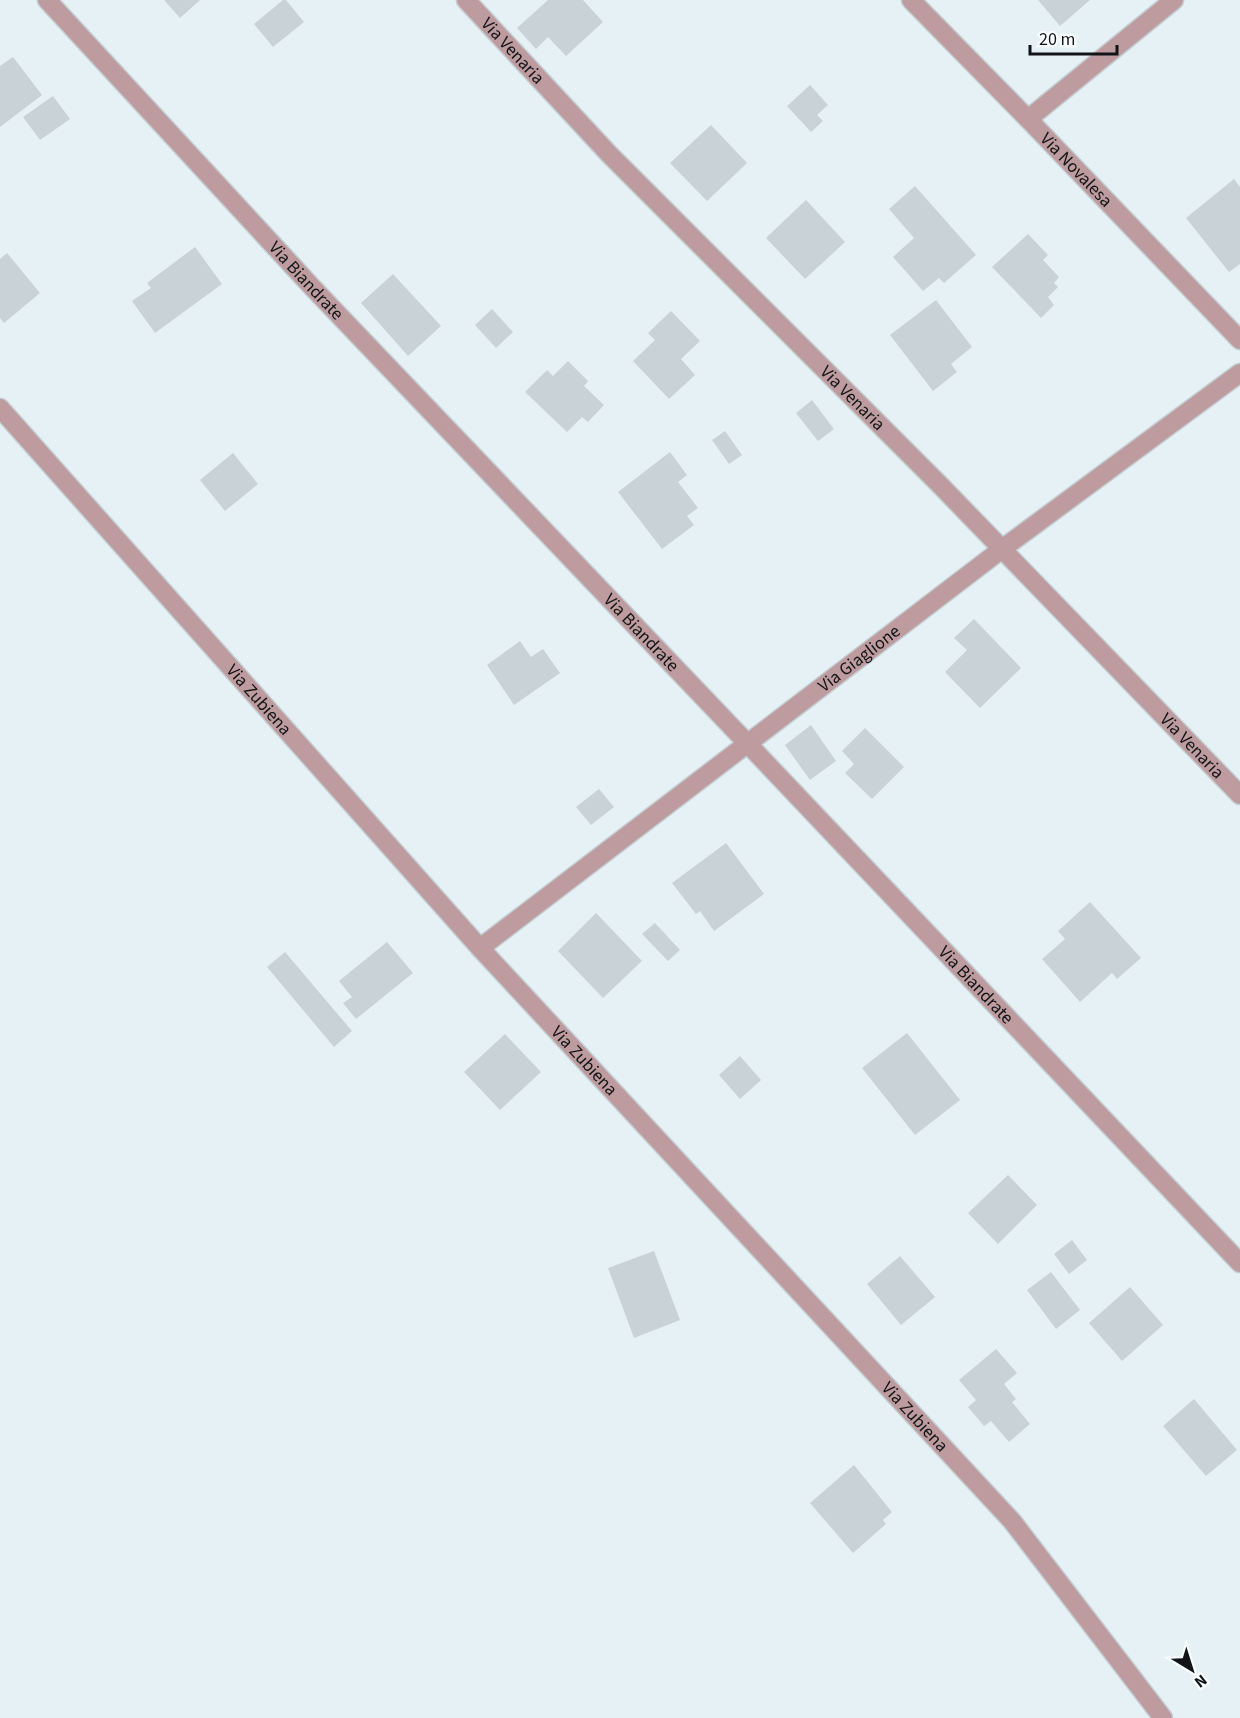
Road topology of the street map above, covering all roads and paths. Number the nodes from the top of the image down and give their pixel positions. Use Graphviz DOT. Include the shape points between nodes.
graph roads {
  1 [pos="47,0"];
  2 [pos="466,0"];
  3 [pos="911,0"];
  4 [pos="1174,0"];
  5 [pos="1028,119"];
  6 [pos="1236,328"];
  7 [pos="1240,373"];
  8 [pos="0,408"];
  9 [pos="1002,549"];
  10 [pos="747,743"];
  11 [pos="1240,795"];
  12 [pos="480,948"];
  13 [pos="1240,1263"];
  14 [pos="1163,1718"];
  1 -- 10 [label="street, Via Biandrate" via="312,287"];
  2 -- 9 [label="street, Via Venaria" via="609,154"];
  3 -- 5 [label="street, Via Novalesa"];
  4 -- 5 [label="street"];
  5 -- 6 [label="street, Via Novalesa"];
  7 -- 9 [label="street, Via Giaglione"];
  8 -- 12 [label="street, Via Zubiena"];
  9 -- 10 [label="street, Via Giaglione"];
  9 -- 11 [label="street, Via Venaria"];
  10 -- 12 [label="street, Via Giaglione"];
  10 -- 13 [label="street, Via Biandrate"];
  12 -- 14 [label="street, Via Zubiena" via="1012,1521"];
}
